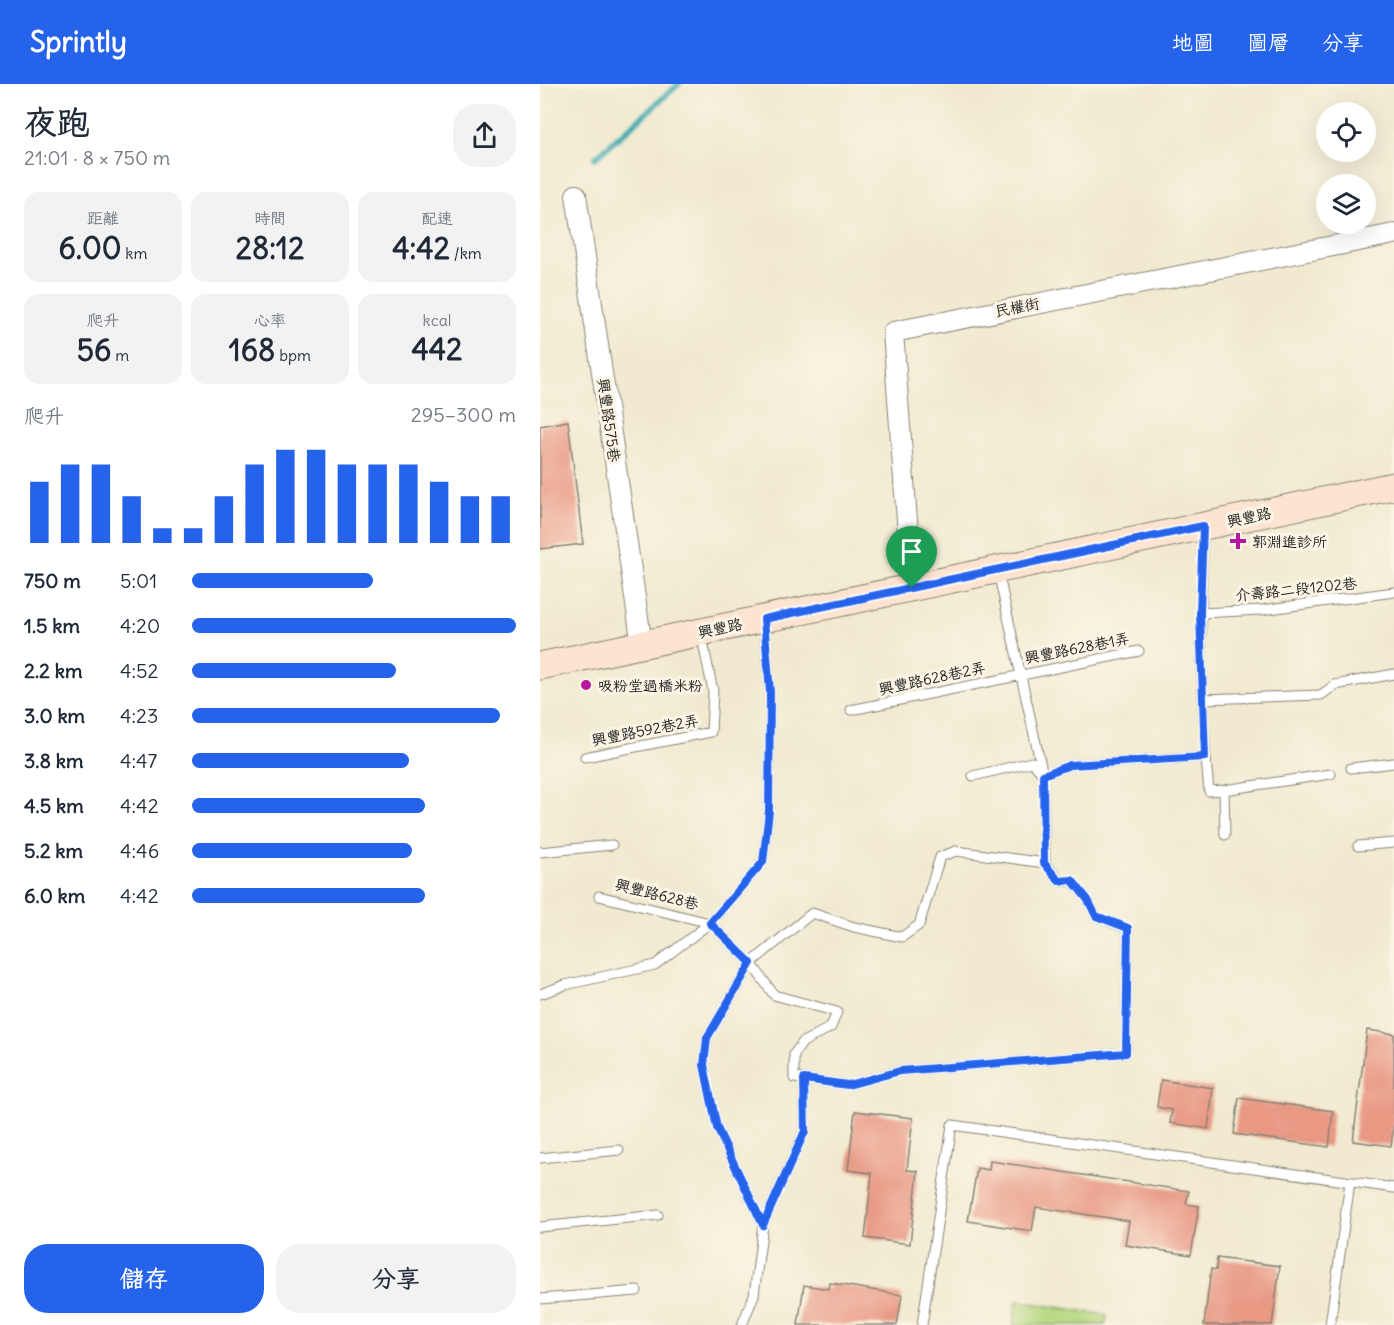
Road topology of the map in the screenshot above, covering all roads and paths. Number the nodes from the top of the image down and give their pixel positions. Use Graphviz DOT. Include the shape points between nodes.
graph roads {
  1 [pos="576,195"];
  2 [pos="1394,234"];
  3 [pos="1394,486"];
  4 [pos="1203,526"];
  5 [pos="998,570"];
  6 [pos="912,588"];
  7 [pos="1394,592"];
  8 [pos="1200,613"];
  9 [pos="764,619"];
  10 [pos="701,632"];
  11 [pos="642,645"];
  12 [pos="1139,651"];
  13 [pos="540,666"];
  14 [pos="1394,674"];
  15 [pos="1020,675"];
  16 [pos="1202,699"];
  17 [pos="851,710"];
  18 [pos="585,757"];
  19 [pos="1205,757"];
  20 [pos="1394,763"];
  21 [pos="1351,768"];
  22 [pos="1331,774"];
  23 [pos="1043,775"];
  24 [pos="973,776"];
  25 [pos="1224,790"];
  26 [pos="1225,835"];
  27 [pos="1394,843"];
  28 [pos="612,845"];
  29 [pos="1358,846"];
  30 [pos="540,852"];
  31 [pos="1044,863"];
  32 [pos="599,896"];
  33 [pos="710,923"];
  34 [pos="751,963"];
  35 [pos="540,994"];
  36 [pos="804,1079"];
  37 [pos="619,1150"];
  38 [pos="540,1158"];
  39 [pos="1350,1182"];
  40 [pos="1394,1188"];
  41 [pos="658,1215"];
  42 [pos="763,1225"];
  43 [pos="540,1227"];
  44 [pos="637,1291"];
  45 [pos="540,1299"];
  46 [pos="742,1325"];
  47 [pos="922,1325"];
  48 [pos="1330,1325"];
  1 -- 11 [label="street, 興豐路575巷"];
  2 -- 6 [label="street, 民權街" via="893,332"];
  3 -- 4 [label="main road, 興豐路"];
  4 -- 5 [label="main road, 興豐路"];
  4 -- 8 [label="lane"];
  5 -- 6 [label="main road, 興豐路"];
  5 -- 15 [label="lane"];
  6 -- 9 [label="main road, 興豐路"];
  7 -- 8 [label="lane, 介壽路二段1202巷" via="1262,610"];
  8 -- 16 [label="lane"];
  9 -- 10 [label="main road, 興豐路"];
  9 -- 33 [label="lane" via="770,704 769,811 763,862"];
  10 -- 11 [label="main road, 興豐路"];
  10 -- 18 [label="lane, 興豐路592巷2弄" via="712,691 711,732"];
  11 -- 13 [label="main road, 興豐路"];
  12 -- 15 [label="lane, 興豐路628巷1弄"];
  14 -- 16 [label="lane" via="1335,685 1321,695"];
  15 -- 17 [label="lane, 興豐路628巷2弄"];
  15 -- 23 [label="lane"];
  16 -- 19 [label="lane"];
  19 -- 23 [label="lane" via="1070,765"];
  19 -- 25 [label="lane" via="1209,791"];
  20 -- 21 [label="lane"];
  22 -- 25 [label="lane"];
  23 -- 24 [label="lane" via="1032,762"];
  23 -- 31 [label="lane"];
  25 -- 26 [label="lane"];
  27 -- 29 [label="lane"];
  28 -- 30 [label="lane"];
  31 -- 34 [label="lane" via="956,851 940,857 919,926 902,937 812,913"];
  31 -- 36 [label="lane" via="1059,881 1072,880 1096,916 1128,928 1126,1053 900,1071 848,1085"];
  32 -- 33 [label="lane, 興豐路628巷"];
  33 -- 34 [label="lane, 興豐路628巷"];
  33 -- 35 [label="lane" via="655,965"];
  34 -- 36 [label="lane, 興豐路628巷" via="774,995 837,1012 831,1027 803,1042 794,1054 794,1078"];
  34 -- 42 [label="lane" via="707,1038 704,1065 717,1128"];
  36 -- 42 [label="lane" via="805,1131"];
  37 -- 38 [label="lane"];
  39 -- 40 [label="lane"];
  39 -- 47 [label="lane" via="952,1125"];
  39 -- 48 [label="lane"];
  41 -- 43 [label="lane"];
  42 -- 46 [label="lane" via="754,1295"];
  44 -- 45 [label="lane"];
}
